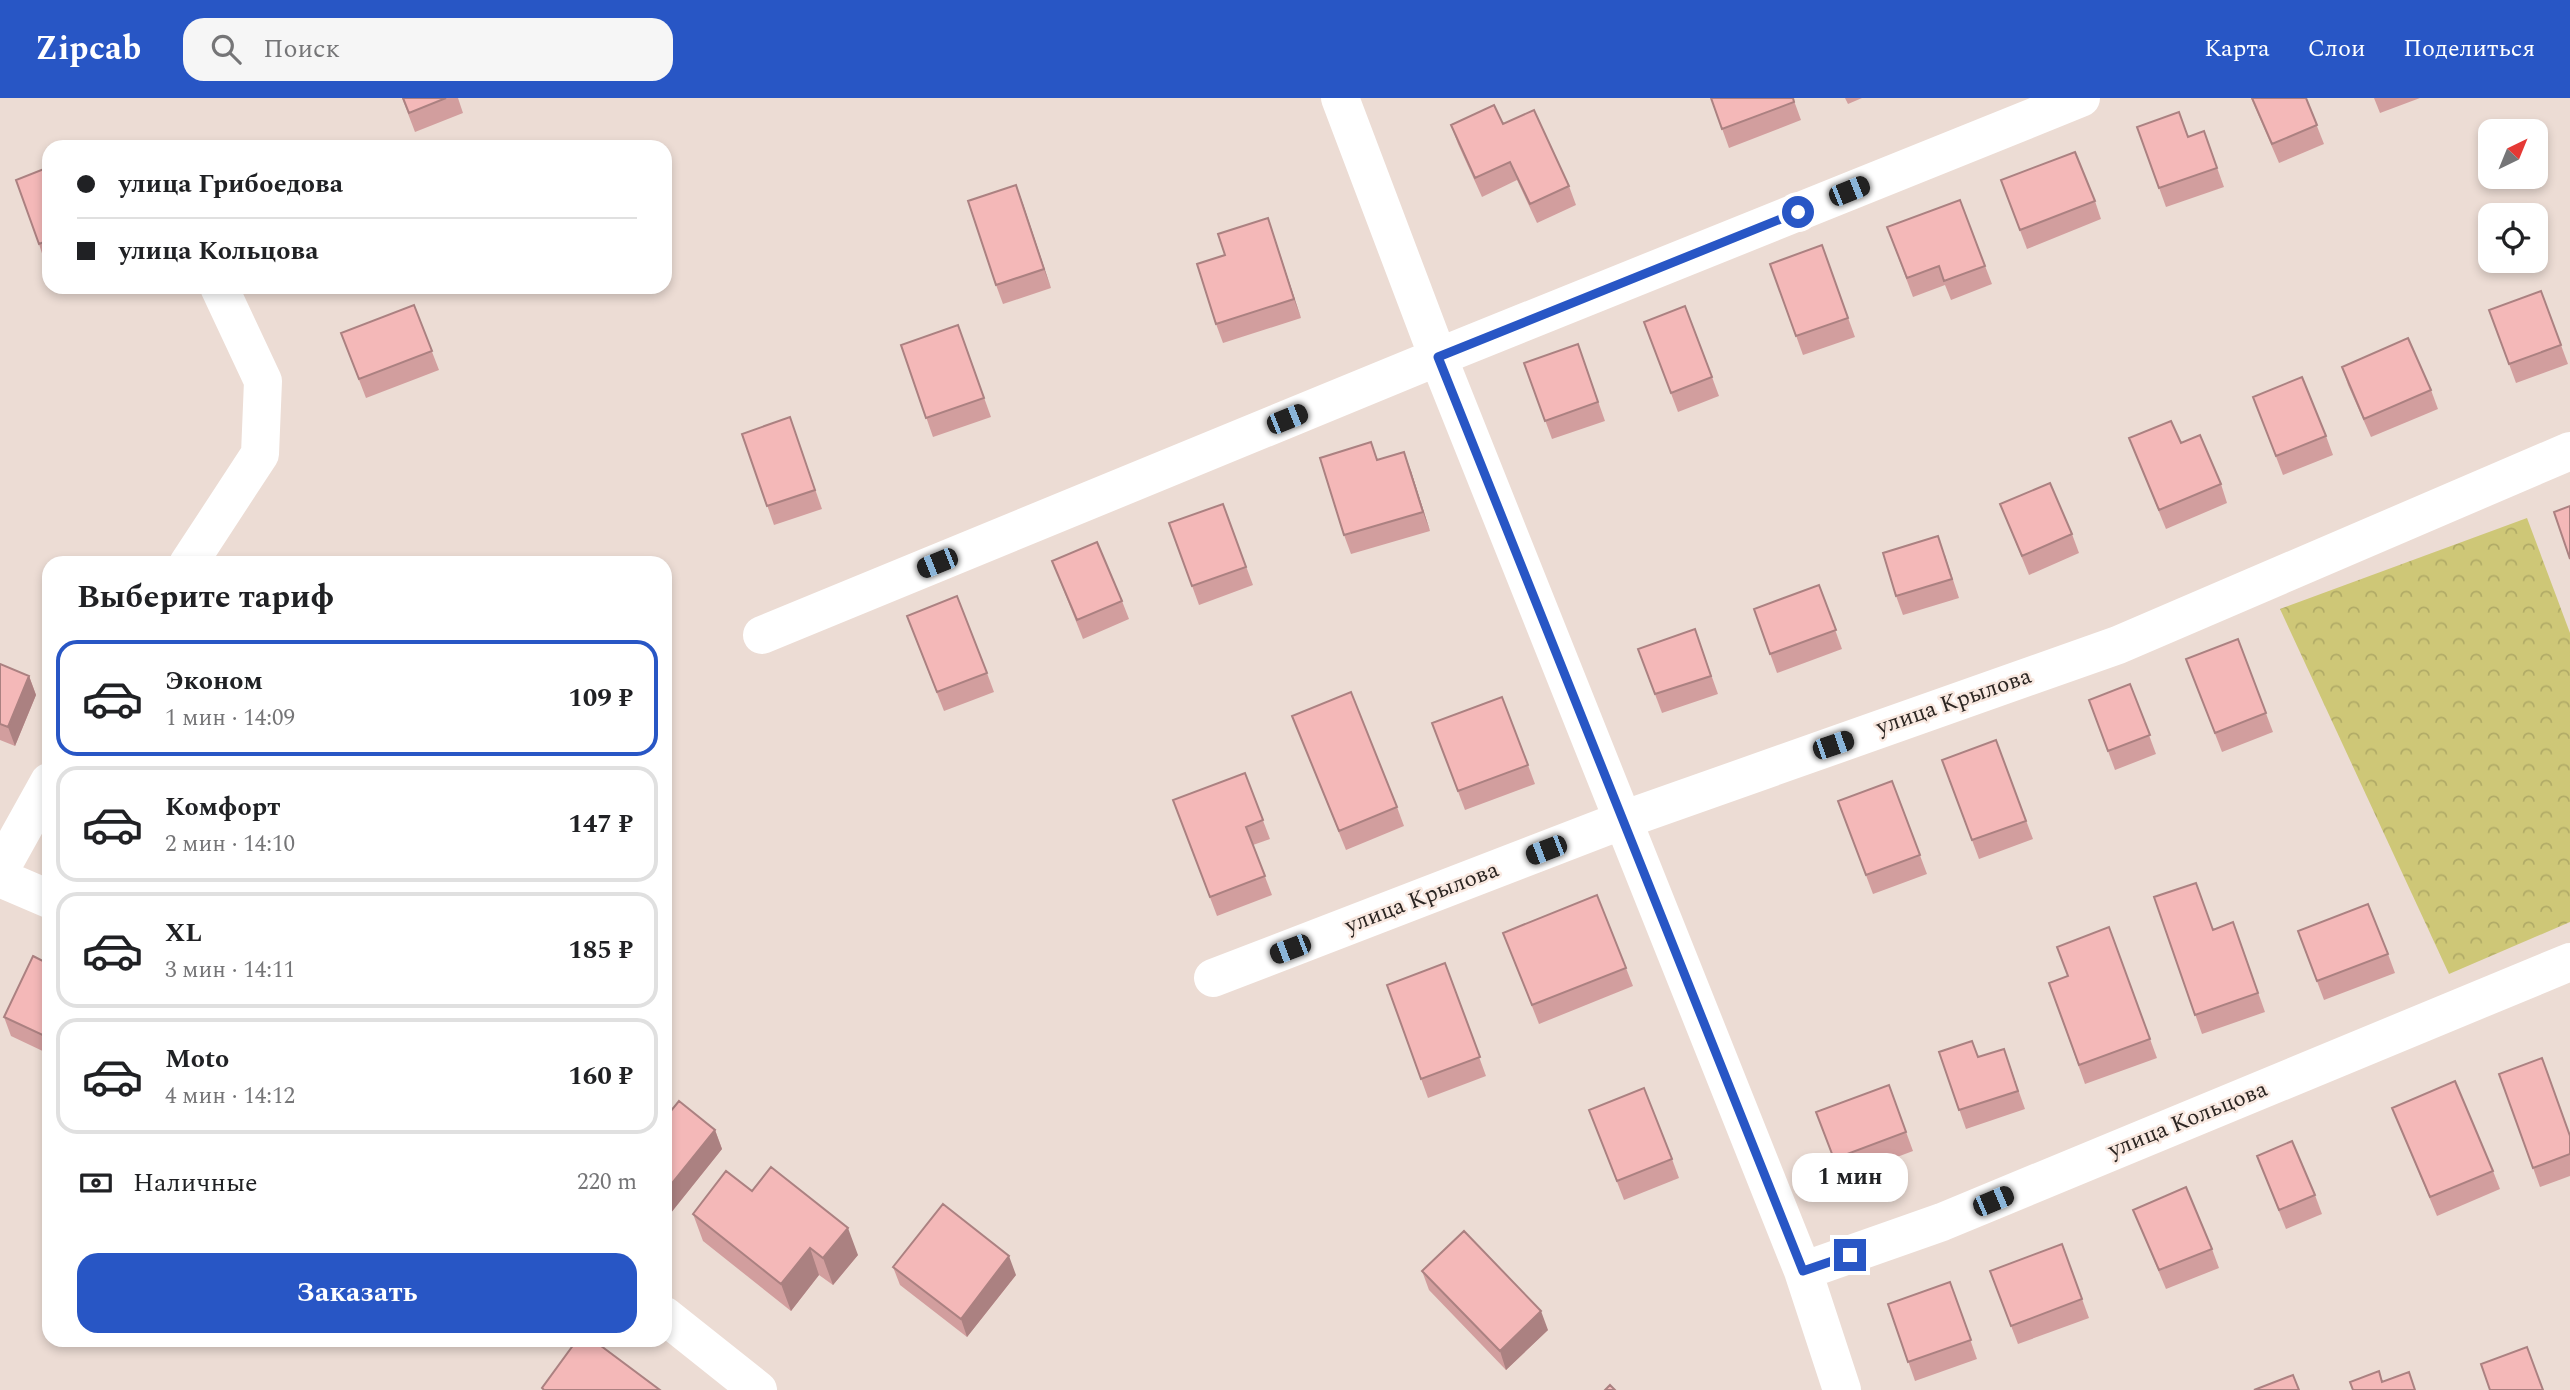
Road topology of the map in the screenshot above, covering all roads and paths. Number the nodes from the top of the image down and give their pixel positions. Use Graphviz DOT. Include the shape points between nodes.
graph roads {
  1 [pos="1340,98"];
  2 [pos="2081,98"];
  3 [pos="222,294"];
  4 [pos="1438,357"];
  5 [pos="2570,451"];
  6 [pos="193,556"];
  7 [pos="762,635"];
  8 [pos="42,795"];
  9 [pos="1623,820"];
  10 [pos="0,870"];
  11 [pos="0,878"];
  12 [pos="42,896"];
  13 [pos="2570,962"];
  14 [pos="1213,978"];
  15 [pos="1803,1271"];
  16 [pos="672,1322"];
  17 [pos="758,1390"];
  18 [pos="1842,1390"];
  1 -- 4 [label="street"];
  2 -- 4 [label="street"];
  3 -- 6 [label="street" via="263,381 260,454"];
  4 -- 7 [label="street"];
  4 -- 9 [label="street"];
  5 -- 9 [label="street, улица Крылова" via="2118,645"];
  8 -- 10 [label="street"];
  9 -- 14 [label="street, улица Крылова"];
  9 -- 15 [label="street"];
  11 -- 12 [label="street"];
  13 -- 15 [label="street, улица Кольцова" via="1942,1222"];
  15 -- 18 [label="street"];
  16 -- 17 [label="street"];
}
